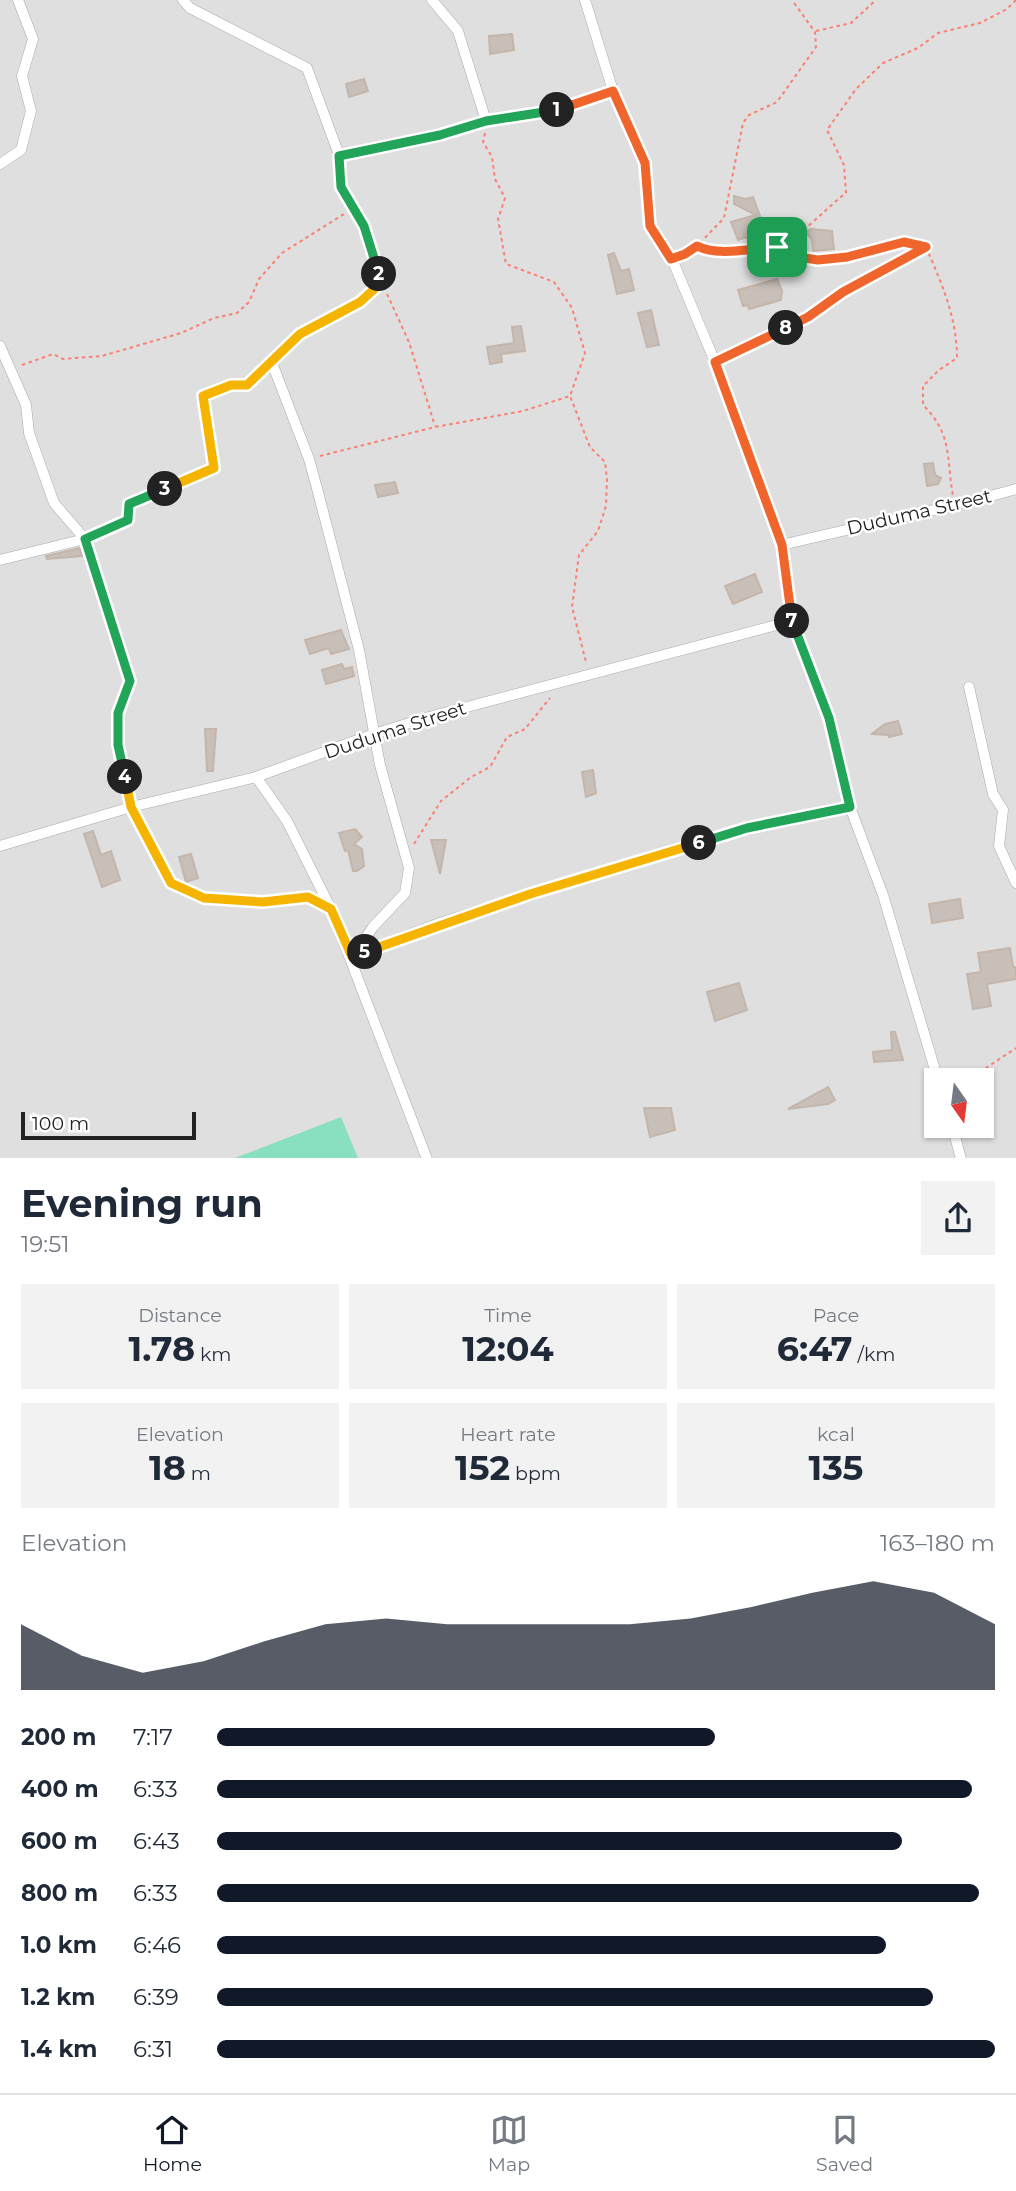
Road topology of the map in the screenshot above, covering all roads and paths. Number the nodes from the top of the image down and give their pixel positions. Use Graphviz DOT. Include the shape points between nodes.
graph roads {
  1 [pos="18,0"];
  2 [pos="183,0"];
  3 [pos="432,0"];
  4 [pos="585,0"];
  5 [pos="792,0"];
  6 [pos="876,0"];
  7 [pos="1016,0"];
  8 [pos="815,32"];
  9 [pos="613,91"];
  10 [pos="486,121"];
  11 [pos="339,156"];
  12 [pos="0,164"];
  13 [pos="352,208"];
  14 [pos="697,246"];
  15 [pos="777,247"];
  16 [pos="926,247"];
  17 [pos="671,259"];
  18 [pos="382,282"];
  19 [pos="0,346"];
  20 [pos="715,362"];
  21 [pos="272,363"];
  22 [pos="11,369"];
  23 [pos="570,396"];
  24 [pos="435,428"];
  25 [pos="309,459"];
  26 [pos="1016,489"];
  27 [pos="954,506"];
  28 [pos="85,539"];
  29 [pos="782,545"];
  30 [pos="0,560"];
  31 [pos="792,621"];
  32 [pos="591,673"];
  33 [pos="558,682"];
  34 [pos="969,687"];
  35 [pos="374,733"];
  36 [pos="256,777"];
  37 [pos="131,807"];
  38 [pos="850,807"];
  39 [pos="0,846"];
  40 [pos="406,856"];
  41 [pos="1016,883"];
  42 [pos="331,909"];
  43 [pos="352,957"];
  44 [pos="1016,1048"];
  45 [pos="934,1068"];
  46 [pos="986,1068"];
  47 [pos="956,1138"];
  48 [pos="427,1158"];
  49 [pos="961,1158"];
  1 -- 12 [label="street" via="33,39 22,76 30,111 21,150"];
  2 -- 11 [label="street" via="190,8 307,68"];
  3 -- 10 [label="street" via="458,31"];
  4 -- 9 [label="street"];
  5 -- 8 [label="path"];
  6 -- 8 [label="path" via="850,23"];
  7 -- 15 [label="path" via="980,23 938,33 918,48 883,63 856,89 827,130 844,165 846,193"];
  8 -- 14 [label="path" via="816,47 777,102 749,115 743,123 724,218"];
  9 -- 10 [label="street" via="547,113"];
  9 -- 17 [label="street" via="645,163 650,226"];
  10 -- 11 [label="street"];
  10 -- 23 [label="path" via="483,142 505,198 498,219 506,264 554,282 572,308 585,353"];
  11 -- 13 [label="street" via="341,187"];
  13 -- 18 [label="street" via="364,226"];
  13 -- 22 [label="path" via="282,253 259,279 250,302 237,313 102,356 63,359 53,354"];
  14 -- 15 [label="path" via="731,251"];
  14 -- 17 [label="path"];
  15 -- 16 [label="path" via="792,256 818,260 904,242"];
  16 -- 20 [label="path" via="843,292 808,317"];
  16 -- 27 [label="path" via="957,333 957,358 923,386 923,405 946,434"];
  17 -- 20 [label="street"];
  18 -- 21 [label="street" via="360,302 300,334"];
  18 -- 24 [label="path" via="409,342"];
  19 -- 22 [label="street"];
  20 -- 29 [label="street"];
  21 -- 25 [label="street"];
  21 -- 28 [label="path" via="247,385 231,385 203,396 214,468 129,504 128,520"];
  22 -- 28 [label="street" via="54,502"];
  23 -- 24 [label="path" via="523,411"];
  23 -- 32 [label="path" via="590,447 605,462 607,479 606,506 598,531 579,555 572,607"];
  24 -- 25 [label="path"];
  25 -- 35 [label="street" via="359,650"];
  26 -- 27 [label="street, Duduma Street"];
  27 -- 29 [label="street, Duduma Street"];
  28 -- 30 [label="street"];
  28 -- 37 [label="street" via="130,681 118,713 118,745"];
  29 -- 31 [label="street"];
  31 -- 32 [label="street, Duduma Street"];
  31 -- 38 [label="street" via="829,718"];
  32 -- 33 [label="street, Duduma Street"];
  33 -- 35 [label="street, Duduma Street"];
  33 -- 40 [label="path" via="525,729 507,737 489,766 441,802"];
  34 -- 41 [label="street" via="993,794 1003,810 999,846"];
  35 -- 36 [label="street, Duduma Street"];
  35 -- 40 [label="street"];
  36 -- 37 [label="street, Duduma Street"];
  36 -- 42 [label="street" via="287,821"];
  37 -- 39 [label="street, Duduma Street"];
  37 -- 42 [label="path" via="171,883 204,898 263,902 308,897"];
  38 -- 43 [label="street" via="673,849 440,923"];
  38 -- 45 [label="street" via="883,895"];
  40 -- 43 [label="street" via="405,893"];
  42 -- 43 [label="street"];
  43 -- 48 [label="street"];
  44 -- 46 [label="path"];
  47 -- 49 [label="street"];
}
